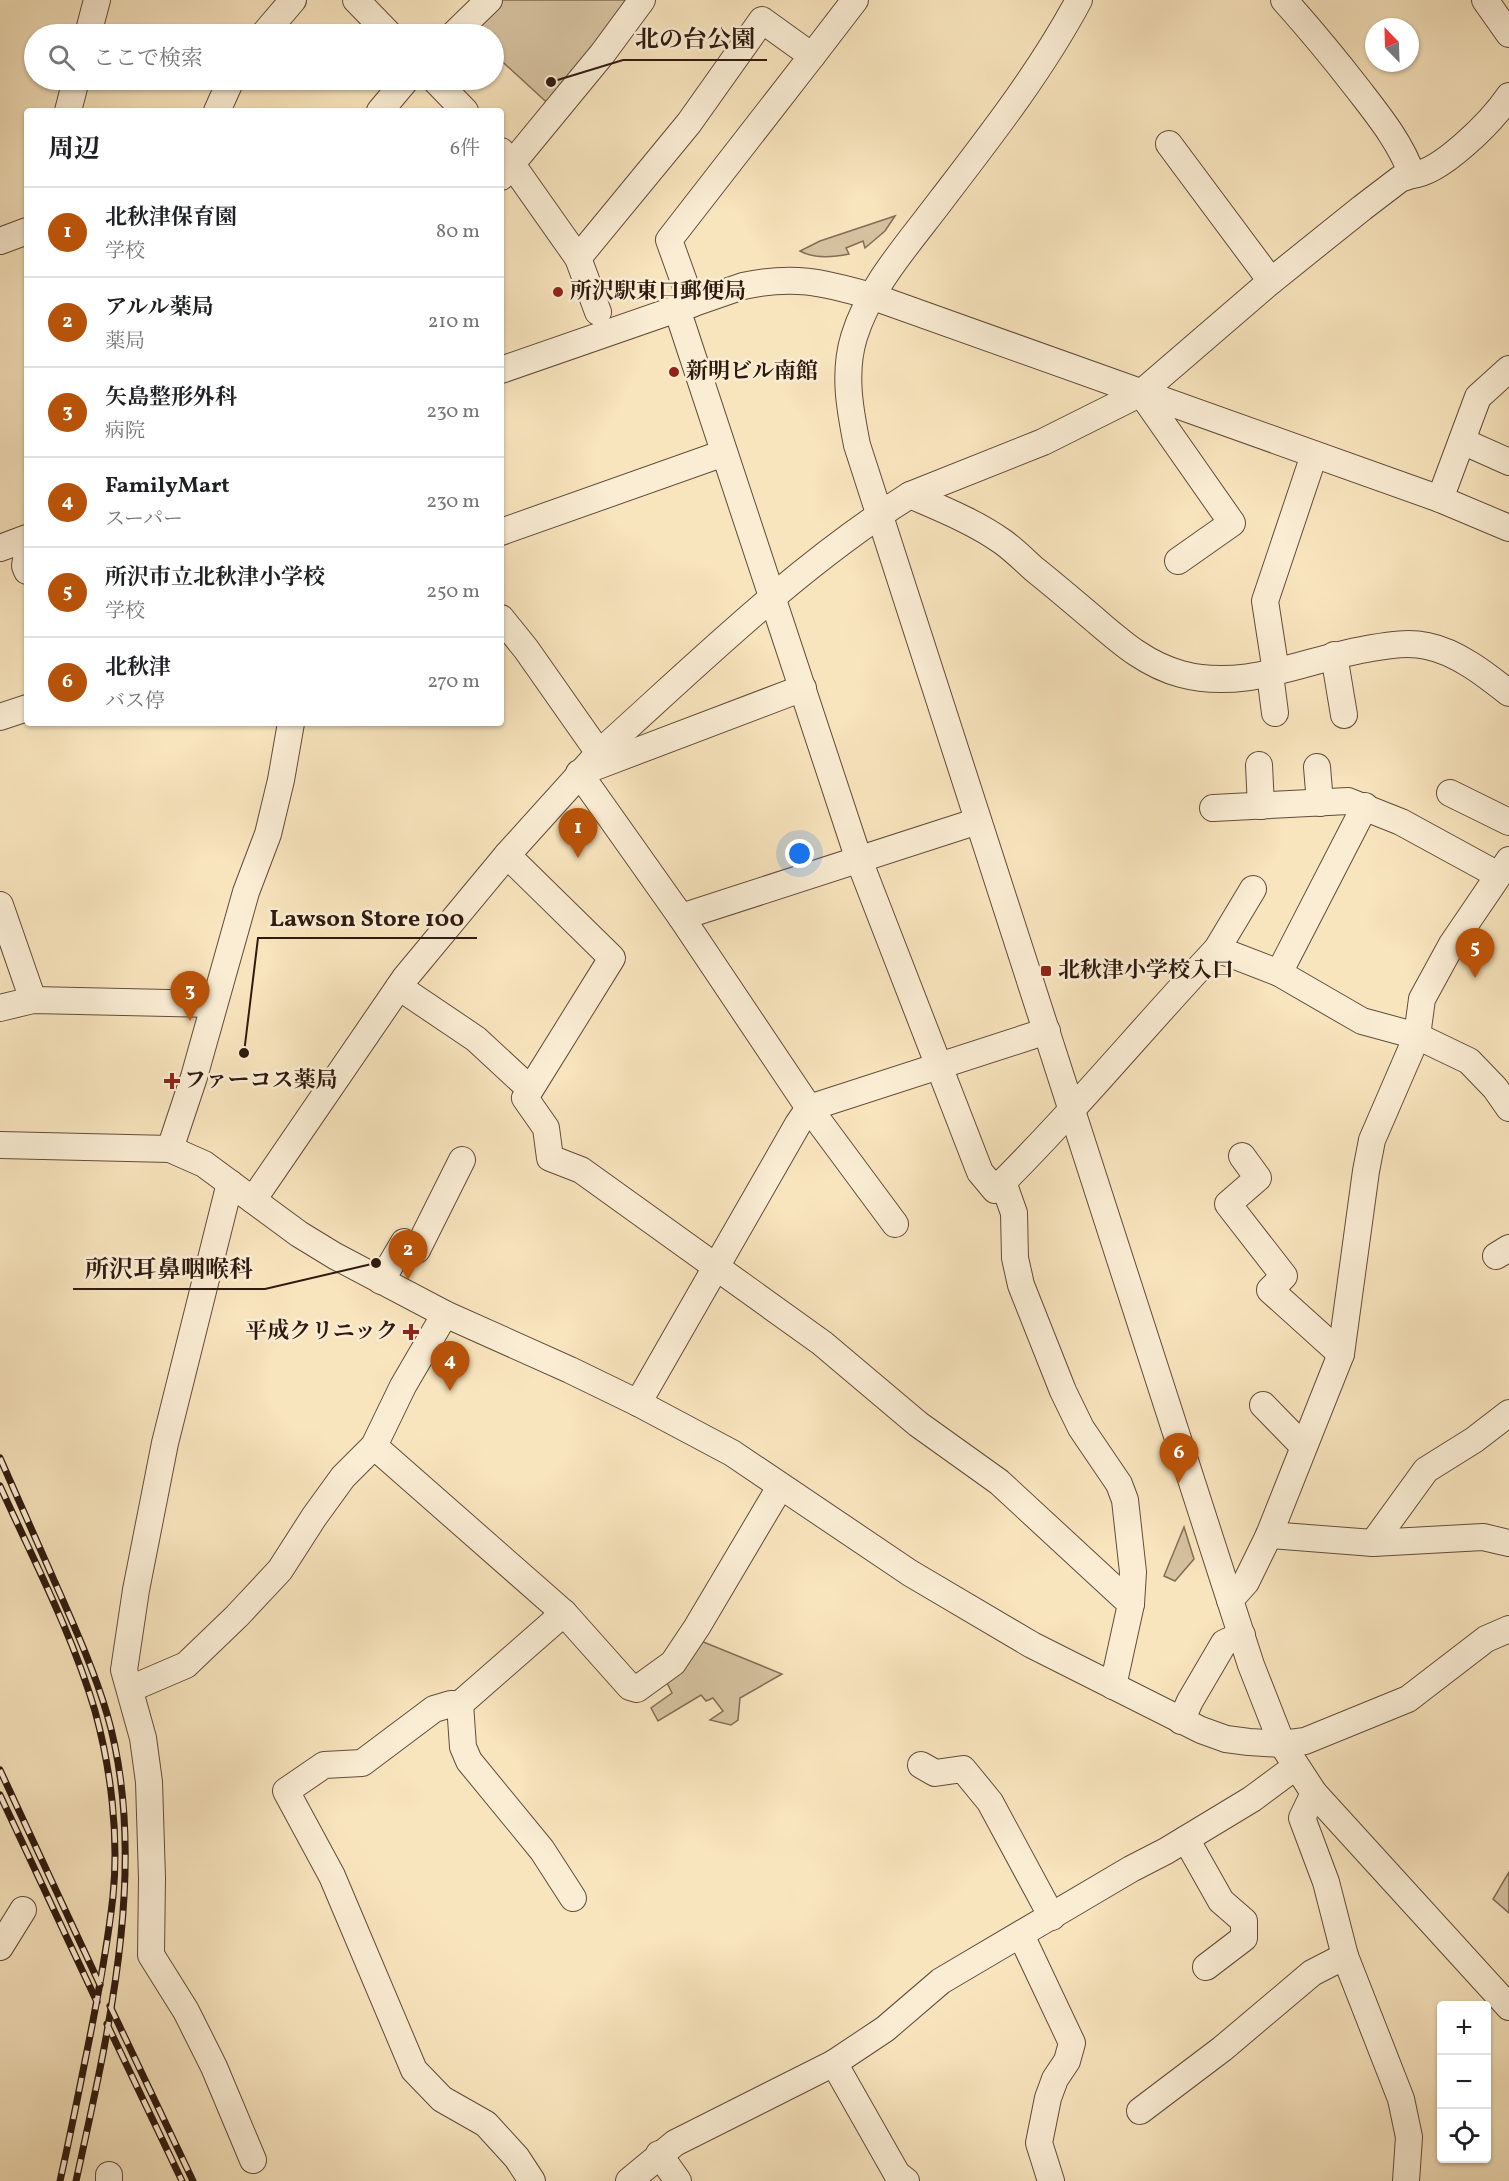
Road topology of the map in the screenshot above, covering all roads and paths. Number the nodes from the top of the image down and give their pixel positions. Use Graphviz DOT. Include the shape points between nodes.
graph roads {
  1 [pos="97,0"];
  2 [pos="293,0"];
  3 [pos="356,0"];
  4 [pos="489,0"];
  5 [pos="642,0"];
  6 [pos="855,0"];
  7 [pos="1079,0"];
  8 [pos="1284,0"];
  9 [pos="1485,0"];
  10 [pos="757,10"];
  11 [pos="91,24"];
  12 [pos="273,24"];
  13 [pos="379,24"];
  14 [pos="464,24"];
  15 [pos="1509,34"];
  16 [pos="812,56"];
  17 [pos="73,90"];
  18 [pos="226,90"];
  19 [pos="398,90"];
  20 [pos="445,90"];
  21 [pos="1509,96"];
  22 [pos="69,108"];
  23 [pos="218,108"];
  24 [pos="383,108"];
  25 [pos="462,108"];
  26 [pos="1169,144"];
  27 [pos="504,164"];
  28 [pos="1412,175"];
  29 [pos="24,232"];
  30 [pos="0,241"];
  31 [pos="578,258"];
  32 [pos="1271,281"];
  33 [pos="871,296"];
  34 [pos="685,307"];
  35 [pos="598,312"];
  36 [pos="504,369"];
  37 [pos="1509,369"];
  38 [pos="1141,393"];
  39 [pos="1462,441"];
  40 [pos="724,453"];
  41 [pos="1314,455"];
  42 [pos="1509,462"];
  43 [pos="910,495"];
  44 [pos="1440,499"];
  45 [pos="880,514"];
  46 [pos="1509,528"];
  47 [pos="504,531"];
  48 [pos="24,539"];
  49 [pos="0,548"];
  50 [pos="1178,561"];
  51 [pos="773,597"];
  52 [pos="504,622"];
  53 [pos="1334,655"];
  54 [pos="1273,673"];
  55 [pos="803,688"];
  56 [pos="1509,693"];
  57 [pos="24,709"];
  58 [pos="1275,713"];
  59 [pos="1344,715"];
  60 [pos="0,717"];
  61 [pos="290,726"];
  62 [pos="599,753"];
  63 [pos="1259,765"];
  64 [pos="1317,767"];
  65 [pos="579,773"];
  66 [pos="1450,793"];
  67 [pos="1320,802"];
  68 [pos="1261,806"];
  69 [pos="1365,806"];
  70 [pos="1213,808"];
  71 [pos="978,821"];
  72 [pos="1509,822"];
  73 [pos="507,855"];
  74 [pos="859,860"];
  75 [pos="1504,867"];
  76 [pos="1253,888"];
  77 [pos="0,905"];
  78 [pos="681,917"];
  79 [pos="1217,949"];
  80 [pos="1279,973"];
  81 [pos="399,987"];
  82 [pos="33,1000"];
  83 [pos="213,1004"];
  84 [pos="0,1008"];
  85 [pos="1047,1031"];
  86 [pos="1417,1036"];
  87 [pos="938,1066"];
  88 [pos="530,1089"];
  89 [pos="809,1108"];
  90 [pos="1509,1108"];
  91 [pos="1073,1111"];
  92 [pos="0,1145"];
  93 [pos="170,1149"];
  94 [pos="1242,1156"];
  95 [pos="462,1160"];
  96 [pos="1003,1182"];
  97 [pos="230,1183"];
  98 [pos="253,1200"];
  99 [pos="895,1224"];
  100 [pos="715,1267"];
  101 [pos="381,1281"];
  102 [pos="445,1314"];
  103 [pos="1341,1354"];
  104 [pos="638,1403"];
  105 [pos="1263,1405"];
  106 [pos="1509,1413"];
  107 [pos="374,1446"];
  108 [pos="1303,1446"];
  109 [pos="780,1487"];
  110 [pos="1269,1535"];
  111 [pos="1373,1543"];
  112 [pos="1509,1543"];
  113 [pos="1230,1600"];
  114 [pos="1131,1604"];
  115 [pos="564,1613"];
  116 [pos="1509,1629"];
  117 [pos="1242,1635"];
  118 [pos="1113,1686"];
  119 [pos="130,1689"];
  120 [pos="460,1704"];
  121 [pos="1181,1721"];
  122 [pos="1282,1744"];
  123 [pos="921,1765"];
  124 [pos="1295,1767"];
  125 [pos="1314,1793"];
  126 [pos="1186,1839"];
  127 [pos="573,1898"];
  128 [pos="23,1910"];
  129 [pos="1052,1917"];
  130 [pos="1021,1935"];
  131 [pos="0,1947"];
  132 [pos="1345,1956"];
  133 [pos="1206,1967"];
  134 [pos="1509,2007"];
  135 [pos="834,2063"];
  136 [pos="1140,2111"];
  137 [pos="659,2154"];
  138 [pos="253,2160"];
  139 [pos="532,2181"];
  140 [pos="629,2181"];
  141 [pos="678,2181"];
  142 [pos="906,2181"];
  143 [pos="1051,2181"];
  144 [pos="1406,2181"];
  1 -- 11 [label="street"];
  2 -- 12 [label="street"];
  3 -- 13 [label="street"];
  4 -- 14 [label="street"];
  5 -- 27 [label="street" via="603,53"];
  6 -- 16 [label="street"];
  7 -- 33 [label="street" via="1012,107"];
  8 -- 28 [label="street" via="1377,112"];
  9 -- 15 [label="street"];
  10 -- 16 [label="street"];
  10 -- 31 [label="street" via="688,123"];
  16 -- 34 [label="street" via="669,240"];
  17 -- 22 [label="street"];
  18 -- 23 [label="street"];
  19 -- 24 [label="street"];
  20 -- 25 [label="street"];
  21 -- 28 [label="street" via="1464,146 1422,174"];
  26 -- 32 [label="street"];
  27 -- 31 [label="street"];
  28 -- 32 [label="street" via="1362,208"];
  29 -- 30 [label="street"];
  31 -- 35 [label="street"];
  32 -- 38 [label="street"];
  33 -- 34 [label="street" via="808,281 771,280"];
  33 -- 38 [label="street"];
  33 -- 45 [label="street" via="854,338 848,374 849,408"];
  34 -- 36 [label="street"];
  34 -- 40 [label="street"];
  37 -- 39 [label="street" via="1478,397"];
  38 -- 41 [label="street"];
  38 -- 43 [label="street" via="1043,442"];
  38 -- 50 [label="street" via="1232,523"];
  39 -- 42 [label="street"];
  39 -- 44 [label="street"];
  40 -- 47 [label="street"];
  40 -- 51 [label="street"];
  41 -- 44 [label="street"];
  41 -- 54 [label="street" via="1266,601"];
  43 -- 45 [label="street"];
  43 -- 54 [label="street" via="959,516 1003,542 1147,662 1183,675 1211,679"];
  44 -- 46 [label="street"];
  45 -- 51 [label="street"];
  45 -- 71 [label="street"];
  48 -- 49 [label="street"];
  51 -- 55 [label="street"];
  51 -- 62 [label="street"];
  52 -- 62 [label="street"];
  53 -- 54 [label="street"];
  53 -- 56 [label="street" via="1398,644 1426,646 1457,657"];
  53 -- 59 [label="street"];
  54 -- 58 [label="street"];
  55 -- 65 [label="street"];
  55 -- 74 [label="street"];
  57 -- 60 [label="street"];
  61 -- 83 [label="street" via="268,834 246,892"];
  62 -- 65 [label="street"];
  63 -- 68 [label="street"];
  64 -- 67 [label="street"];
  65 -- 73 [label="street"];
  65 -- 78 [label="street"];
  66 -- 72 [label="street"];
  67 -- 68 [label="street"];
  67 -- 69 [label="street" via="1348,801"];
  68 -- 70 [label="street"];
  69 -- 75 [label="street"];
  69 -- 80 [label="street"];
  71 -- 74 [label="street"];
  71 -- 85 [label="street"];
  73 -- 81 [label="street"];
  73 -- 88 [label="street" via="612,958"];
  74 -- 78 [label="street"];
  74 -- 87 [label="street"];
  75 -- 86 [label="street" via="1452,944 1422,999"];
  76 -- 79 [label="street"];
  77 -- 82 [label="street"];
  78 -- 89 [label="street"];
  79 -- 80 [label="street"];
  79 -- 91 [label="street"];
  80 -- 86 [label="street" via="1362,1022"];
  81 -- 88 [label="street" via="476,1039"];
  81 -- 98 [label="street"];
  82 -- 83 [label="street"];
  82 -- 84 [label="street"];
  83 -- 93 [label="street"];
  85 -- 87 [label="street"];
  85 -- 91 [label="street"];
  86 -- 90 [label="street" via="1469,1061"];
  86 -- 103 [label="street" via="1372,1140"];
  87 -- 89 [label="street"];
  87 -- 96 [label="street" via="980,1172 995,1190"];
  88 -- 100 [label="street" via="525,1098 546,1128 550,1158 581,1170"];
  89 -- 99 [label="street"];
  89 -- 100 [label="street"];
  91 -- 96 [label="street"];
  91 -- 113 [label="street"];
  92 -- 93 [label="street"];
  93 -- 97 [label="street" via="204,1164"];
  94 -- 103 [label="street" via="1258,1178 1228,1204 1284,1276 1270,1290"];
  95 -- 101 [label="street" via="417,1250 404,1242"];
  96 -- 114 [label="street" via="1014,1213 1015,1258 1021,1285 1063,1391 1125,1500 1133,1572"];
  97 -- 98 [label="street"];
  97 -- 119 [label="street" via="165,1443 124,1670"];
  98 -- 101 [label="street" via="308,1239"];
  100 -- 104 [label="street"];
  100 -- 114 [label="street" via="822,1343 918,1424 999,1482"];
  101 -- 102 [label="street"];
  102 -- 104 [label="street"];
  102 -- 107 [label="street"];
  103 -- 108 [label="street"];
  104 -- 109 [label="street" via="732,1454"];
  105 -- 108 [label="street"];
  106 -- 111 [label="street" via="1426,1470"];
  107 -- 115 [label="street"];
  107 -- 119 [label="street" via="343,1477 280,1570 237,1616 186,1665"];
  108 -- 110 [label="street"];
  109 -- 115 [label="street" via="673,1663 637,1689 630,1687"];
  109 -- 118 [label="street" via="910,1573 1032,1645"];
  110 -- 111 [label="street"];
  110 -- 113 [label="street" via="1246,1582"];
  111 -- 112 [label="street" via="1483,1537"];
  113 -- 117 [label="street"];
  114 -- 118 [label="street"];
  115 -- 120 [label="street"];
  116 -- 122 [label="street" via="1486,1639 1408,1699 1305,1741"];
  117 -- 121 [label="street" via="1224,1643"];
  117 -- 122 [label="street"];
  118 -- 121 [label="street"];
  119 -- 138 [label="street" via="149,1782 151,1955 186,2011 214,2067"];
  120 -- 127 [label="street" via="463,1747 469,1761 542,1850"];
  120 -- 139 [label="street" via="434,1709 362,1763 324,1765 286,1791 332,1876 414,2070 442,2099 486,2124"];
  121 -- 122 [label="street" via="1226,1739"];
  122 -- 124 [label="street"];
  123 -- 129 [label="street" via="934,1773 963,1769 990,1802"];
  124 -- 125 [label="street"];
  124 -- 126 [label="street" via="1252,1799"];
  125 -- 132 [label="street" via="1302,1818 1326,1882"];
  125 -- 134 [label="street"];
  126 -- 129 [label="street"];
  126 -- 133 [label="street" via="1221,1901 1244,1921 1244,1938"];
  128 -- 131 [label="street"];
  129 -- 130 [label="street"];
  130 -- 135 [label="street" via="941,1981 885,2030"];
  130 -- 143 [label="street" via="1072,2043 1048,2098 1039,2143"];
  132 -- 136 [label="street" via="1312,1973"];
  132 -- 144 [label="street" via="1401,2099 1408,2137"];
  135 -- 137 [label="street"];
  135 -- 142 [label="street" via="897,2174"];
  137 -- 140 [label="street"];
  137 -- 141 [label="street"];
}
